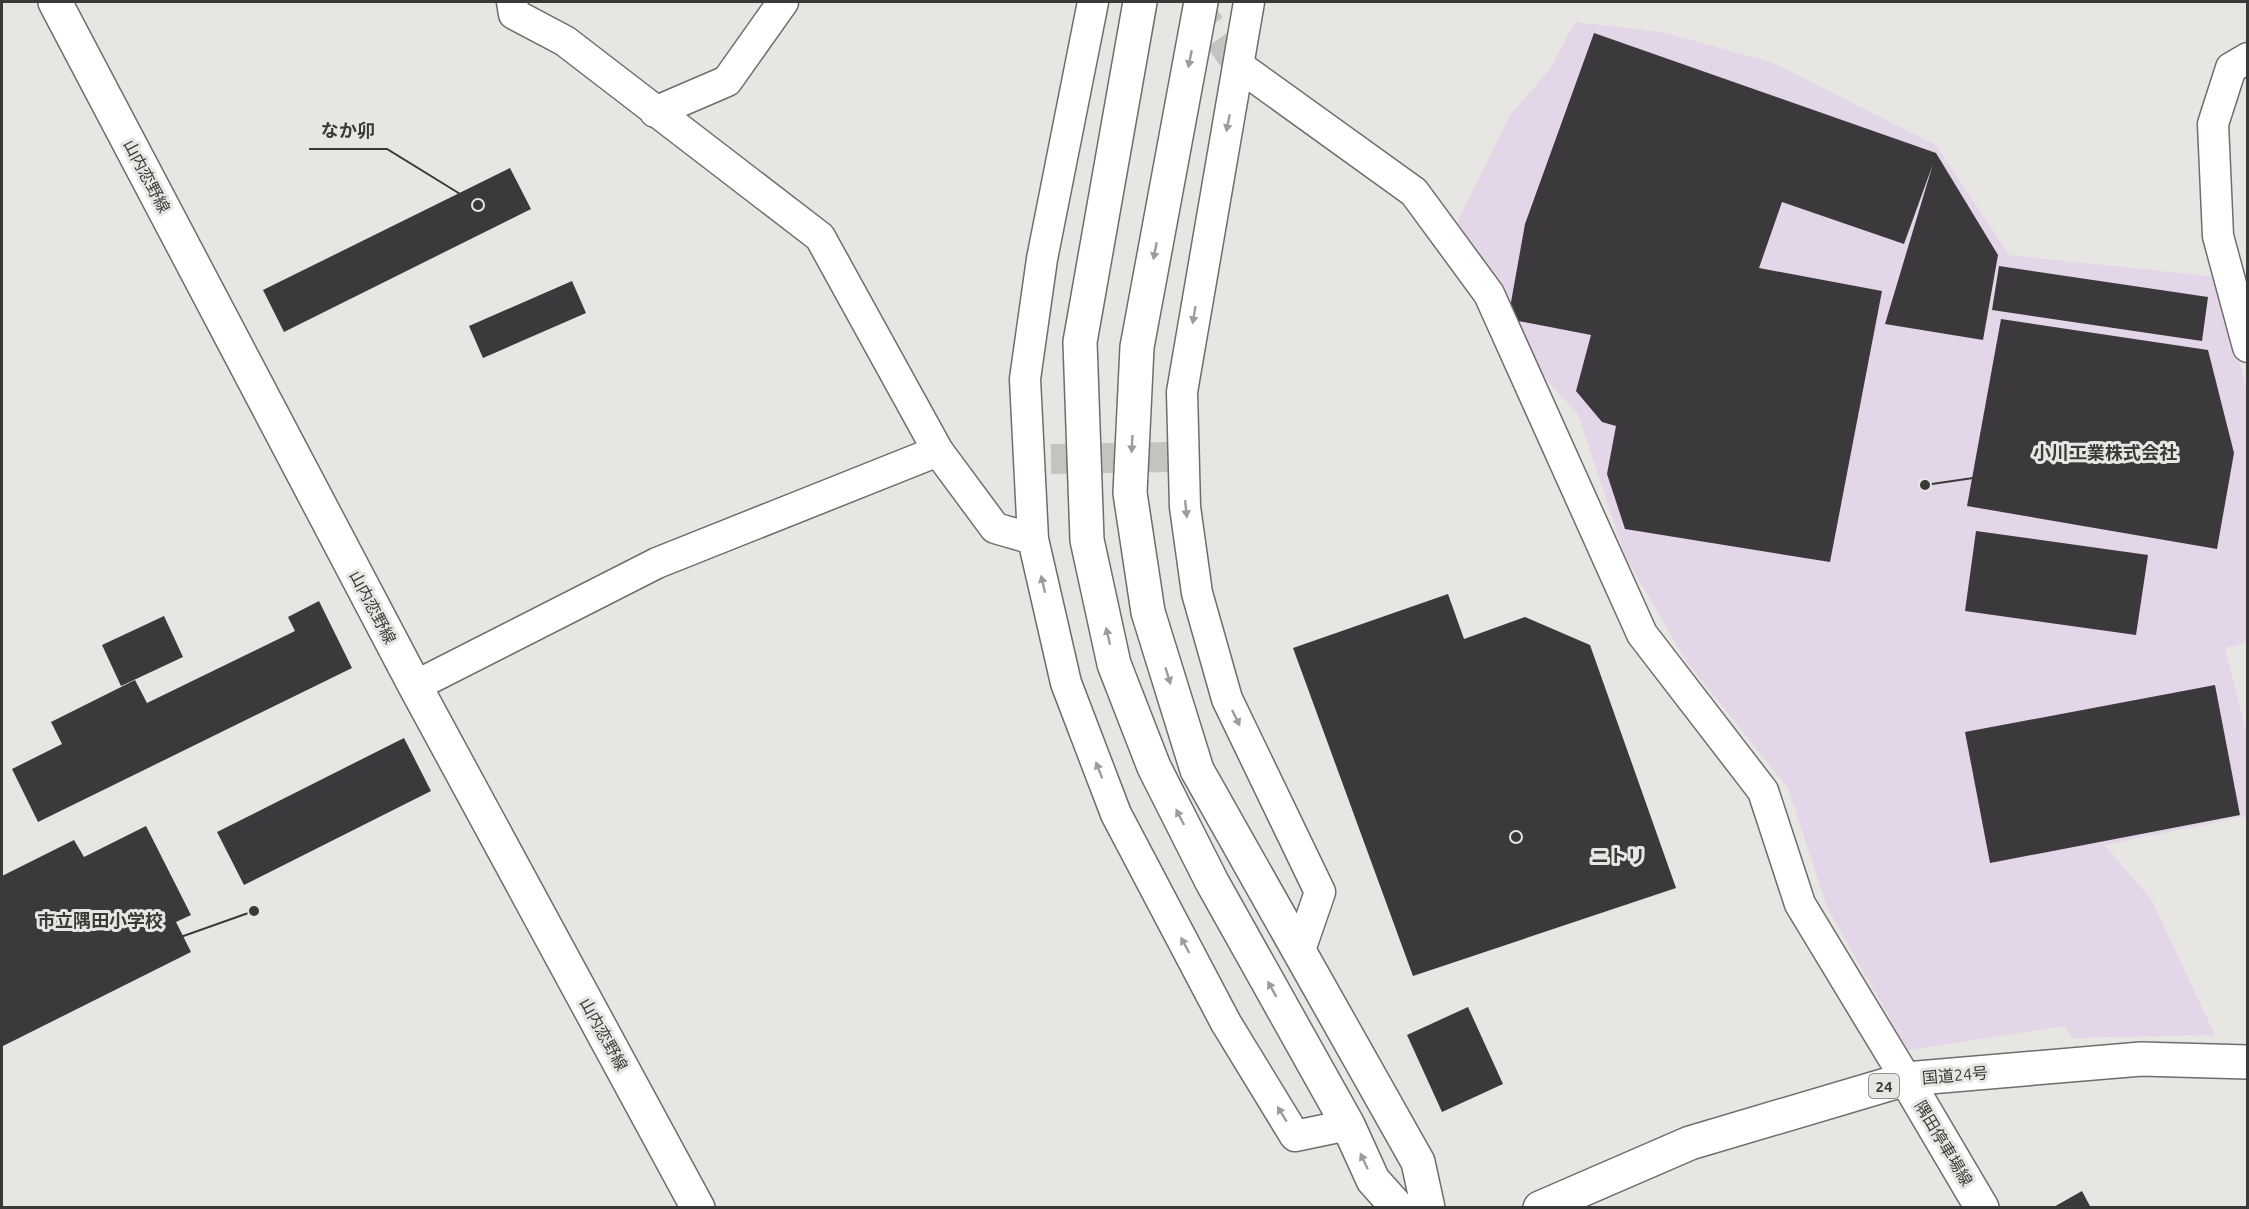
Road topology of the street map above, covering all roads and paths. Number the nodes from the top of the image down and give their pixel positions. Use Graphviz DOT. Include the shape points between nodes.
graph roads {
  1 [pos="55,2"];
  2 [pos="512,2"];
  3 [pos="783,2"];
  4 [pos="1093,2"];
  5 [pos="1140,2"];
  6 [pos="1201,2"];
  7 [pos="1249,2"];
  8 [pos="2247,58"];
  9 [pos="1239,66"];
  10 [pos="655,112"];
  11 [pos="2247,347"];
  12 [pos="938,451"];
  13 [pos="1033,539"];
  14 [pos="415,686"];
  15 [pos="1299,953"];
  16 [pos="2247,1062"];
  17 [pos="1906,1079"];
  18 [pos="1348,1125"];
  19 [pos="698,1208"];
  20 [pos="1398,1208"];
  21 [pos="1428,1208"];
  22 [pos="1540,1208"];
  23 [pos="1982,1208"];
  1 -- 14 [label="main road, 山内恋野線"];
  2 -- 10 [label="street" via="514,14 565,41"];
  3 -- 10 [label="street" via="727,81"];
  4 -- 13 [label="street" via="1033,310 1025,379 1040,459"];
  18 -- 5 [label="main road, one-way" via="1212,882 1154,767 1114,664 1087,540 1080,342"];
  6 -- 15 [label="main road, one-way" via="1137,347 1130,493 1149,612 1197,770"];
  7 -- 9 [label="street"];
  8 -- 11 [label="street" via="2231,68 2213,124 2218,236"];
  9 -- 15 [label="street, one-way" via="1182,392 1177,457 1197,593 1227,699 1320,892"];
  9 -- 17 [label="street" via="1414,192 1489,294 1642,634 1762,791 1800,904"];
  10 -- 12 [label="street" via="820,237"];
  12 -- 13 [label="street" via="995,528"];
  12 -- 14 [label="street" via="657,563"];
  18 -- 13 [label="street, one-way" via="1295,1136 1226,1023 1116,814 1066,683"];
  14 -- 19 [label="main road, 山内恋野線"];
  15 -- 21 [label="main road" via="1418,1162"];
  16 -- 17 [label="main road, 国道24号 / 24" via="2140,1059"];
  17 -- 22 [label="main road, 国道24号 / 24" via="1690,1143"];
  17 -- 23 [label="main road, 隅田停車場線"];
  20 -- 18 [label="main road, one-way" via="1373,1180"];
}
